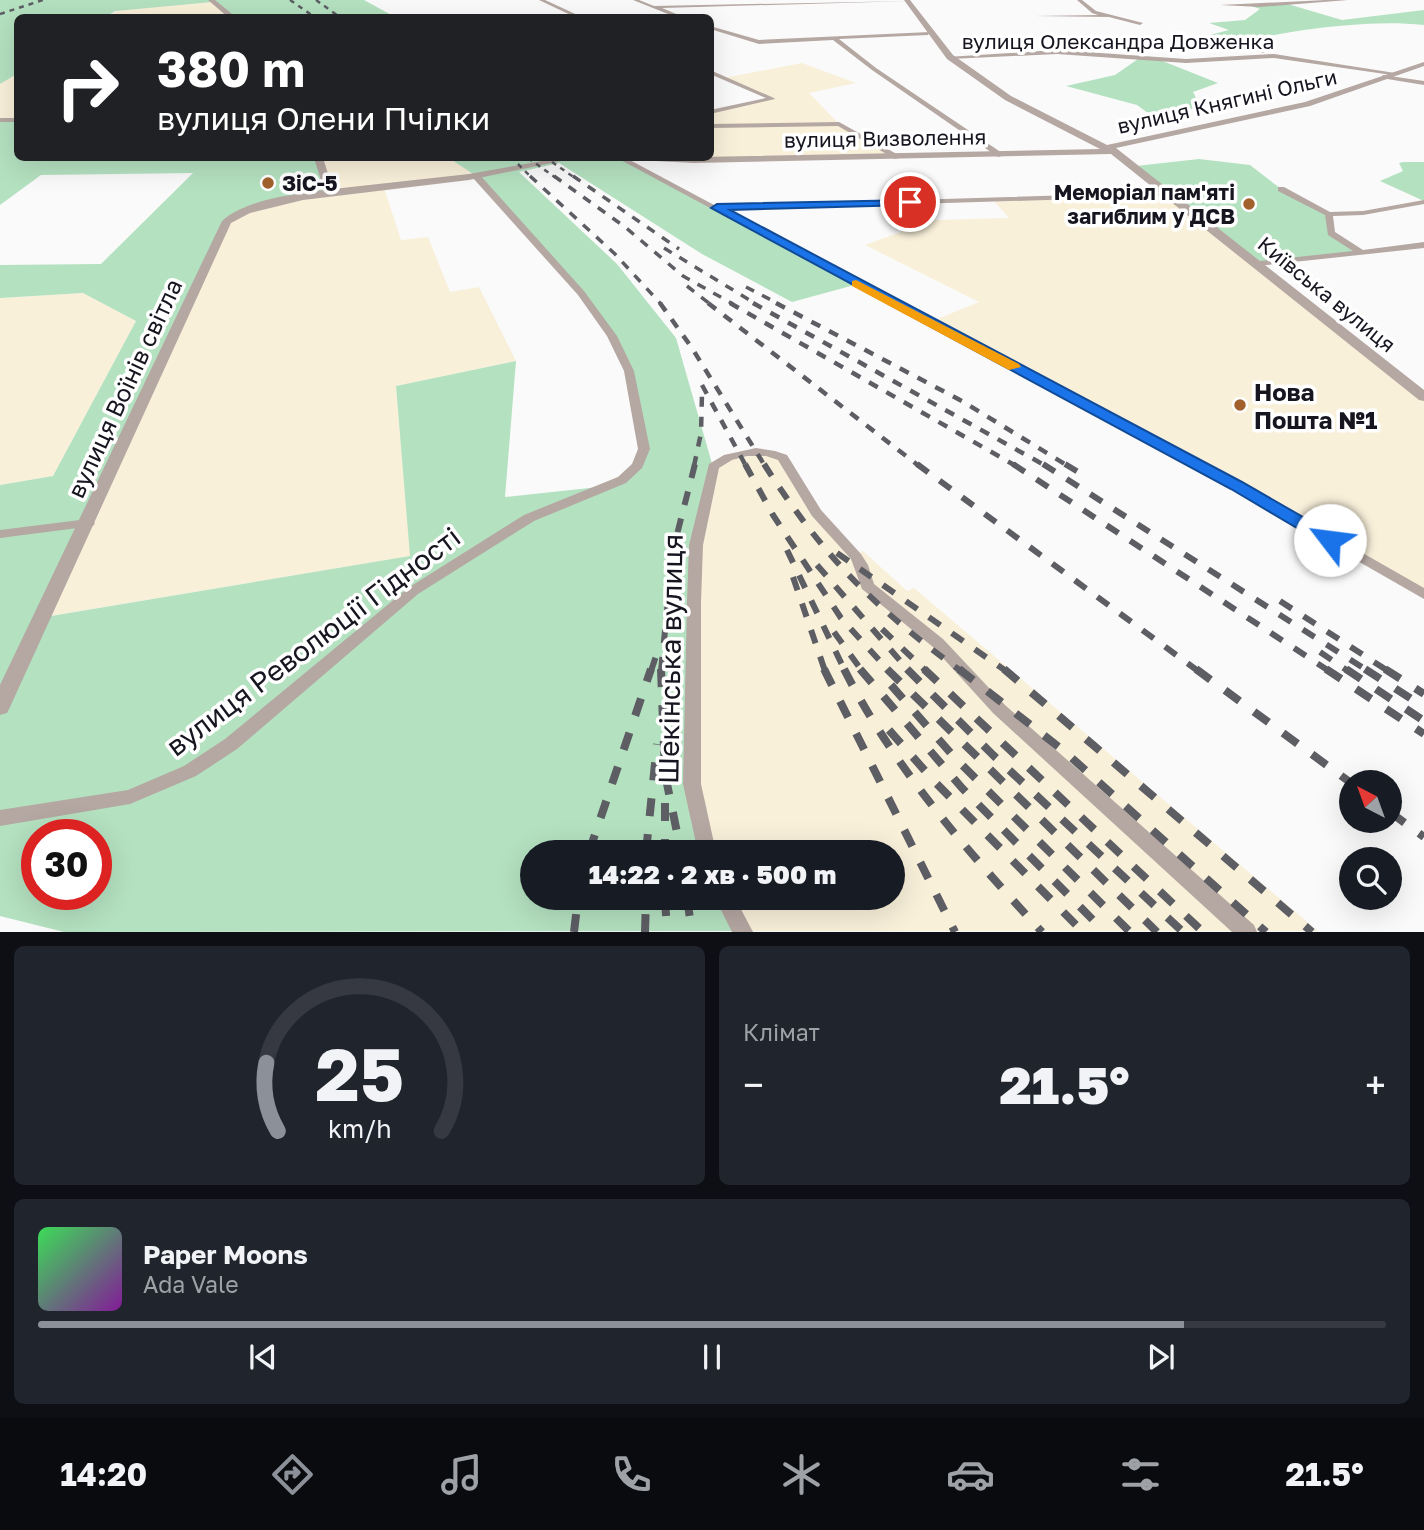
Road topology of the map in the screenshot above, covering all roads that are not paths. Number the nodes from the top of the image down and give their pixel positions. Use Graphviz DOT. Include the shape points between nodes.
graph roads {
  1 [pos="211,0"];
  2 [pos="541,0"];
  3 [pos="635,0"];
  4 [pos="1079,0"];
  5 [pos="1091,0"];
  6 [pos="1138,0"];
  7 [pos="1346,0"];
  8 [pos="907,1"];
  9 [pos="1222,5"];
  10 [pos="653,7"];
  11 [pos="229,14"];
  12 [pos="573,14"];
  13 [pos="673,14"];
  14 [pos="1037,16"];
  15 [pos="1107,16"];
  16 [pos="1140,23"];
  17 [pos="714,28"];
  18 [pos="929,33"];
  19 [pos="1202,37"];
  20 [pos="834,38"];
  21 [pos="950,57"];
  22 [pos="1287,57"];
  23 [pos="1424,64"];
  24 [pos="1392,73"];
  25 [pos="714,74"];
  26 [pos="1382,77"];
  27 [pos="1424,83"];
  28 [pos="714,110"];
  29 [pos="714,127"];
  30 [pos="1112,149"];
  31 [pos="1001,155"];
  32 [pos="898,157"];
  33 [pos="714,159"];
  34 [pos="319,161"];
  35 [pos="555,161"];
  36 [pos="627,161"];
  37 [pos="476,176"];
  38 [pos="1281,189"];
  39 [pos="1173,194"];
  40 [pos="330,195"];
  41 [pos="1424,202"];
  42 [pos="717,208"];
  43 [pos="1329,214"];
  44 [pos="1424,246"];
  45 [pos="1361,253"];
  46 [pos="1260,264"];
  47 [pos="1424,397"];
  48 [pos="88,523"];
  49 [pos="0,534"];
  50 [pos="1424,594"];
  51 [pos="0,707"];
  52 [pos="0,818"];
  53 [pos="704,840"];
  54 [pos="731,910"];
  55 [pos="743,932"];
  56 [pos="1247,932"];
  1 -- 11 [label="street"];
  2 -- 12 [label="street"];
  3 -- 10 [label="street"];
  4 -- 15 [label="street"];
  5 -- 6 [label="street"];
  7 -- 9 [label="street"];
  8 -- 10 [label="street"];
  8 -- 18 [label="street, Київська вулиця"];
  10 -- 13 [label="street"];
  14 -- 15 [label="street"];
  15 -- 16 [label="street"];
  17 -- 20 [label="street" via="762,42"];
  18 -- 20 [label="street"];
  18 -- 21 [label="street, Київська вулиця"];
  19 -- 22 [label="street"];
  20 -- 31 [label="street" via="873,72"];
  21 -- 22 [label="street, вулиця Олександра Довженка" via="1048,52 1186,61"];
  21 -- 30 [label="street, Київська вулиця" via="1008,98"];
  22 -- 24 [label="street, вулиця Княгині Ольги"];
  23 -- 24 [label="street, вулиця Княгині Ольги"];
  24 -- 26 [label="street, вулиця Княгині Ольги"];
  25 -- 28 [label="street, вулиця Визволення" via="772,99"];
  26 -- 27 [label="street"];
  26 -- 30 [label="street, вулиця Княгині Ольги" via="1307,104"];
  29 -- 32 [label="street" via="839,124"];
  30 -- 31 [label="street, вулиця Визволення"];
  30 -- 39 [label="street, Київська вулиця"];
  31 -- 32 [label="street, вулиця Визволення"];
  32 -- 33 [label="street, вулиця Визволення"];
  34 -- 40 [label="street"];
  35 -- 37 [label="street"];
  36 -- 42 [label="street"];
  37 -- 40 [label="street"];
  37 -- 52 [label="street, вулиця Революції Гідності" via="612,336 629,371 644,449 631,473 529,518 443,570 231,744 190,771 130,796"];
  38 -- 43 [label="street"];
  39 -- 42 [label="street"];
  39 -- 46 [label="street, Київська вулиця"];
  40 -- 48 [label="street, вулиця Воїнів світла" via="257,207 224,226"];
  41 -- 43 [label="street" via="1363,214"];
  42 -- 50 [label="street" via="1236,486"];
  43 -- 45 [label="street" via="1331,233"];
  44 -- 45 [label="street"];
  45 -- 46 [label="street"];
  46 -- 47 [label="street, Київська вулиця"];
  48 -- 49 [label="street"];
  48 -- 51 [label="street, вулиця Воїнів світла"];
  53 -- 56 [label="street, Шекінська вулиця" via="692,784 696,545 713,467 730,454 775,453 783,458 822,521 857,555 867,586 938,643 999,709"];
  54 -- 55 [label="street"];
}
